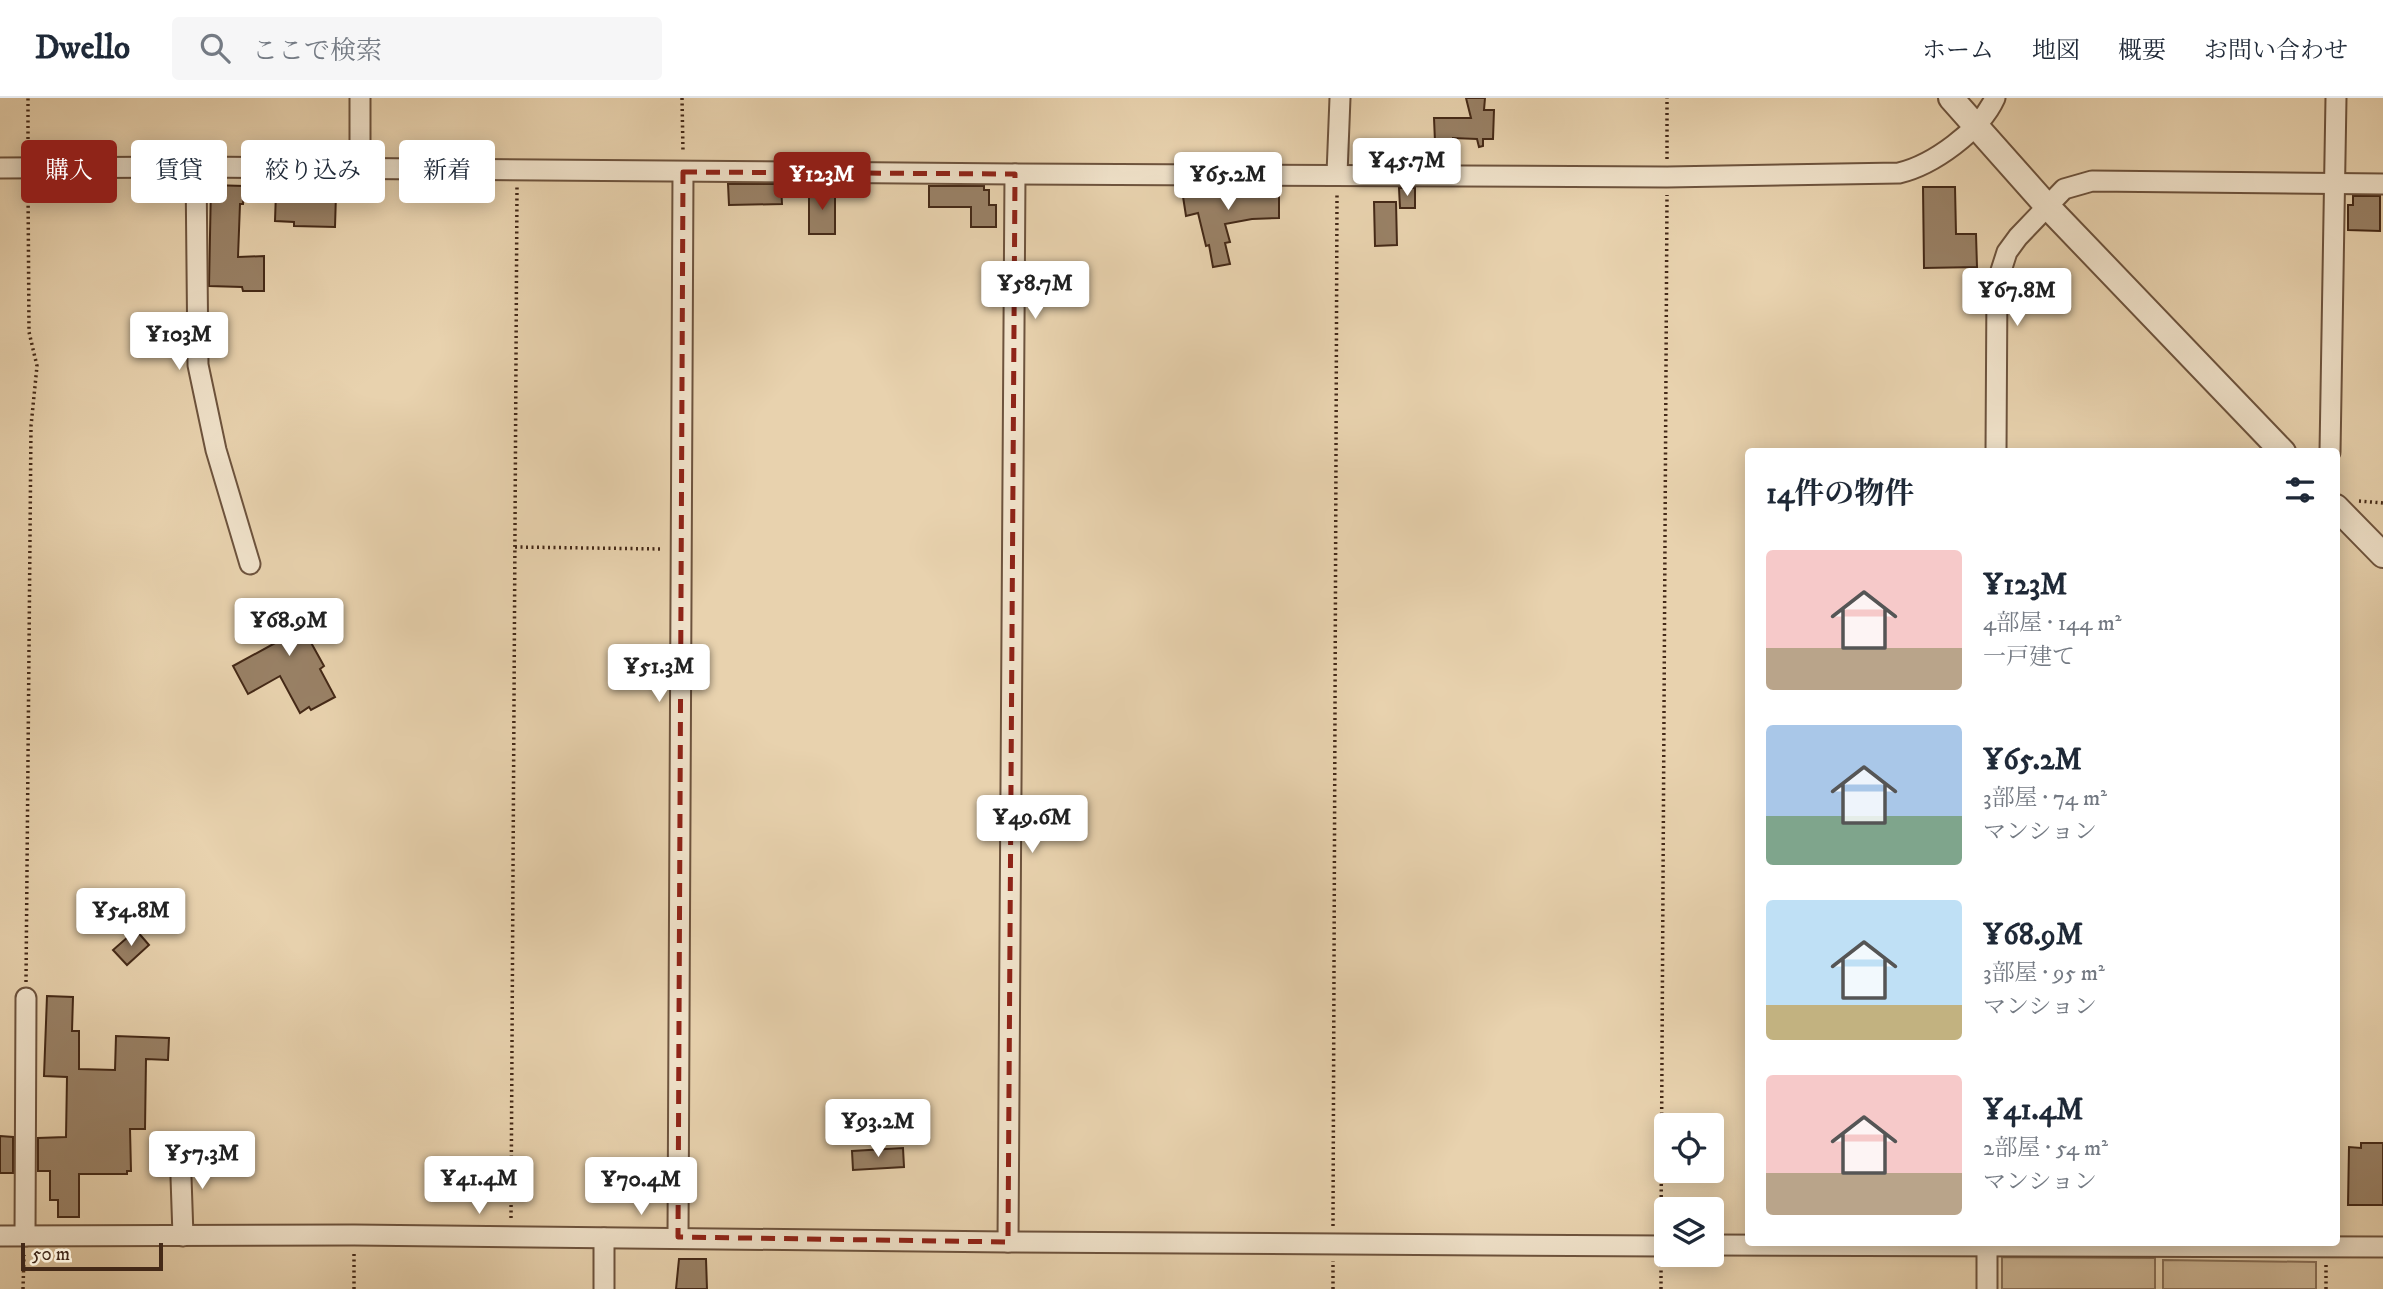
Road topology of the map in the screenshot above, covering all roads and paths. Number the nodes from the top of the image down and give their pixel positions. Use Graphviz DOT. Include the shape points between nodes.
graph roads {
  1 [pos="28,98"];
  2 [pos="360,98"];
  3 [pos="681,98"];
  4 [pos="1340,98"];
  5 [pos="1667,98"];
  6 [pos="1951,98"];
  7 [pos="1995,98"];
  8 [pos="2336,98"];
  9 [pos="1975,125"];
  10 [pos="28,140"];
  11 [pos="360,140"];
  12 [pos="0,168"];
  13 [pos="21,168"];
  14 [pos="385,168"];
  15 [pos="517,170"];
  16 [pos="683,172"];
  17 [pos="1015,174"];
  18 [pos="1337,174"];
  19 [pos="1667,177"];
  20 [pos="2336,184"];
  21 [pos="2383,184"];
  22 [pos="28,203"];
  23 [pos="196,203"];
  24 [pos="2047,206"];
  25 [pos="1996,448"];
  26 [pos="2279,448"];
  27 [pos="2330,448"];
  28 [pos="2340,511"];
  29 [pos="514,547"];
  30 [pos="680,549"];
  31 [pos="2383,555"];
  32 [pos="250,564"];
  33 [pos="26,998"];
  34 [pos="180,1149"];
  35 [pos="1663,1197"];
  36 [pos="354,1235"];
  37 [pos="0,1236"];
  38 [pos="25,1236"];
  39 [pos="183,1236"];
  40 [pos="511,1237"];
  41 [pos="678,1237"];
  42 [pos="604,1238"];
  43 [pos="1008,1242"];
  44 [pos="1333,1244"];
  45 [pos="1654,1245"];
  46 [pos="1724,1245"];
  47 [pos="1745,1245"];
  48 [pos="1987,1246"];
  49 [pos="2251,1246"];
  50 [pos="2383,1247"];
  51 [pos="1662,1267"];
  52 [pos="23,1289"];
  53 [pos="354,1289"];
  54 [pos="604,1289"];
  55 [pos="1333,1289"];
  56 [pos="1661,1289"];
  57 [pos="1987,1289"];
  1 -- 10 [label="path"];
  2 -- 11 [label="street"];
  3 -- 16 [label="path"];
  4 -- 18 [label="street"];
  5 -- 19 [label="path"];
  6 -- 9 [label="street"];
  7 -- 9 [label="street"];
  8 -- 20 [label="street"];
  9 -- 19 [label="street" via="1937,157 1899,173"];
  9 -- 24 [label="street"];
  12 -- 13 [label="street"];
  14 -- 15 [label="street"];
  15 -- 16 [label="street"];
  15 -- 29 [label="path"];
  16 -- 17 [label="street"];
  16 -- 30 [label="street"];
  17 -- 18 [label="street"];
  17 -- 43 [label="street"];
  18 -- 19 [label="street"];
  18 -- 44 [label="path"];
  19 -- 35 [label="path"];
  20 -- 21 [label="street"];
  20 -- 24 [label="street" via="2092,181 2064,189"];
  20 -- 27 [label="street"];
  22 -- 33 [label="path" via="29,332 37,366 31,426"];
  23 -- 32 [label="street" via="198,365 216,450"];
  24 -- 25 [label="street" via="2007,252 1997,283"];
  24 -- 26 [label="street"];
  28 -- 31 [label="street"];
  29 -- 30 [label="path"];
  29 -- 40 [label="path"];
  30 -- 41 [label="street"];
  33 -- 38 [label="street"];
  34 -- 39 [label="street"];
  36 -- 39 [label="street"];
  36 -- 40 [label="street"];
  36 -- 53 [label="path"];
  37 -- 38 [label="street"];
  38 -- 39 [label="street"];
  38 -- 52 [label="path"];
  40 -- 42 [label="street"];
  41 -- 42 [label="street"];
  41 -- 43 [label="street"];
  42 -- 54 [label="street"];
  43 -- 44 [label="street"];
  44 -- 45 [label="street"];
  44 -- 55 [label="path"];
  46 -- 47 [label="street"];
  48 -- 57 [label="street"];
  49 -- 50 [label="street"];
  51 -- 56 [label="path"];
}
